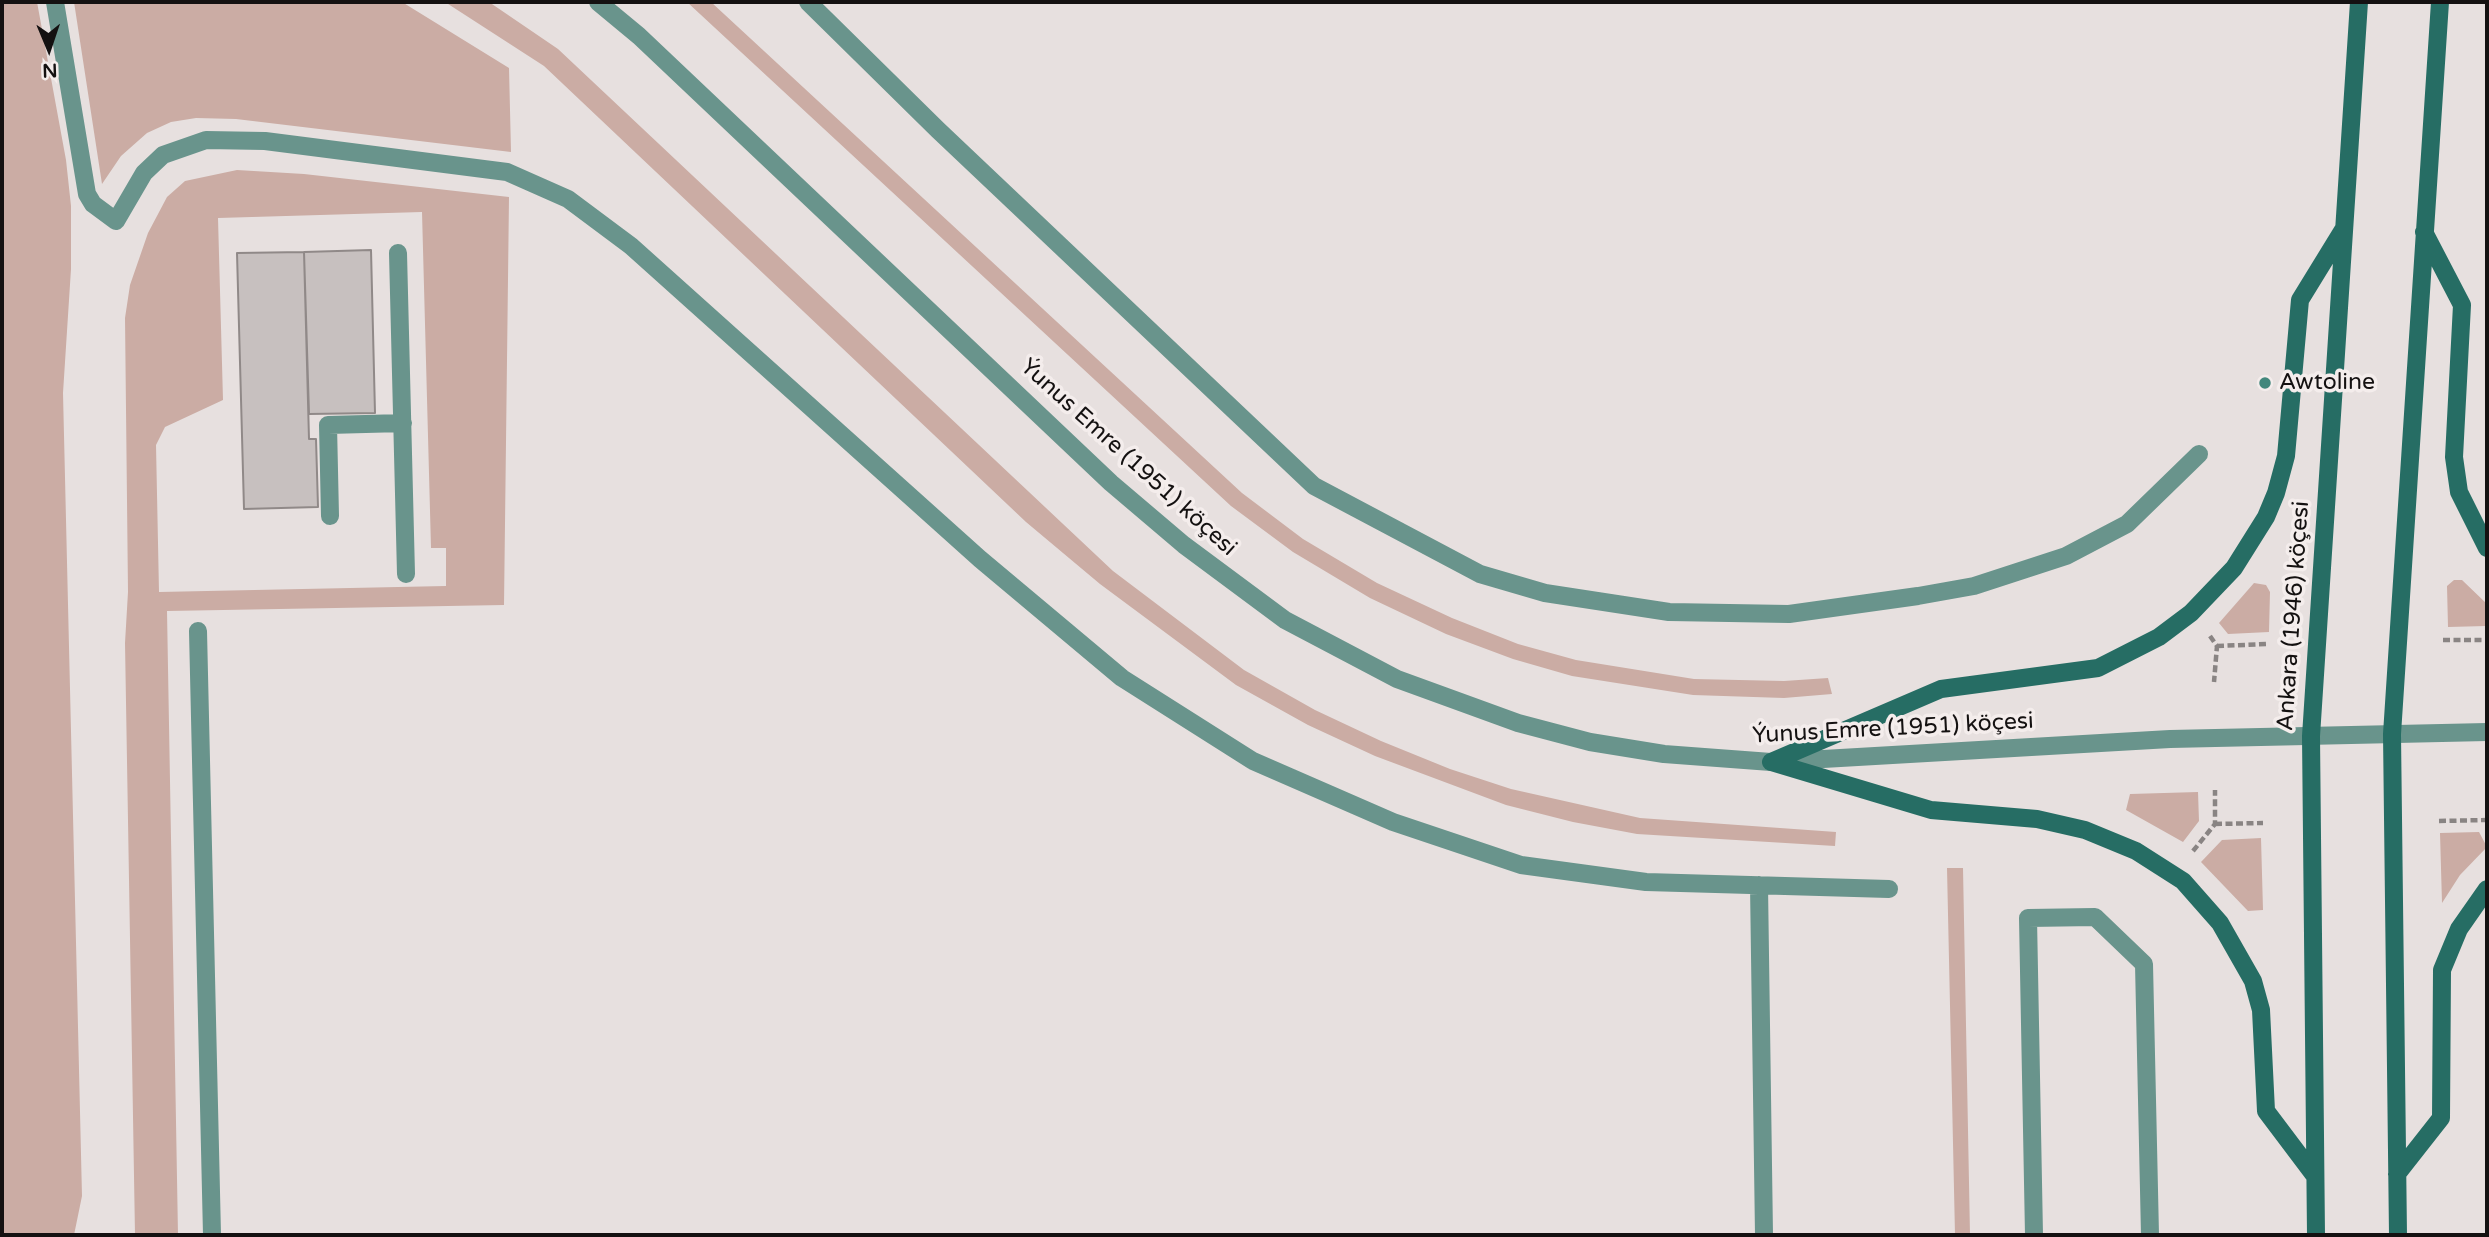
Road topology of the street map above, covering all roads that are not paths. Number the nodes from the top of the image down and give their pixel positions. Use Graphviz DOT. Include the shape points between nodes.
graph roads {
  1 [pos="55,2"];
  2 [pos="598,2"];
  3 [pos="808,2"];
  4 [pos="2359,2"];
  5 [pos="2440,2"];
  6 [pos="2346,226"];
  7 [pos="2423,231"];
  8 [pos="398,253"];
  9 [pos="403,424"];
  10 [pos="2199,454"];
  11 [pos="330,516"];
  12 [pos="2487,548"];
  13 [pos="406,574"];
  14 [pos="198,631"];
  15 [pos="2487,732"];
  16 [pos="2392,734"];
  17 [pos="2311,736"];
  18 [pos="1771,762"];
  19 [pos="1759,885"];
  20 [pos="1889,889"];
  21 [pos="2487,889"];
  22 [pos="2397,1174"];
  23 [pos="2315,1176"];
  24 [pos="212,1235"];
  25 [pos="1764,1235"];
  26 [pos="2034,1235"];
  27 [pos="2150,1235"];
  28 [pos="2316,1235"];
  29 [pos="2398,1235"];
  1 -- 19 [label="street" via="87,194 116,221 144,173 163,155 206,140 265,141 507,172 568,199 631,246 980,559 1122,678 1253,761 1393,822 1521,865 1646,882"];
  2 -- 18 [label="street, Ýunus Emre (1951) köçesi" via="649,45 1111,483 1215,570 1285,620 1397,679 1518,723 1664,754"];
  3 -- 10 [label="street" via="1314,486 1480,574 1545,593 1668,612 1789,614 1918,596 1974,586 2066,556 2127,524"];
  4 -- 6 [label="main road, Ankara (1946) köçesi"];
  5 -- 7 [label="main road"];
  6 -- 17 [label="main road, Ankara (1946) köçesi"];
  6 -- 18 [label="main road" via="2300,300 2286,456 2276,493 2234,568 2191,613 2159,637 2098,668 1941,689"];
  7 -- 12 [label="main road" via="2462,305 2454,457 2459,492"];
  7 -- 16 [label="main road"];
  8 -- 9 [label="street"];
  9 -- 11 [label="street" via="328,425"];
  9 -- 13 [label="street"];
  14 -- 24 [label="street"];
  15 -- 16 [label="street, Ýunus Emre (1951) köçesi"];
  16 -- 17 [label="street, Ýunus Emre (1951) köçesi"];
  16 -- 22 [label="main road"];
  17 -- 18 [label="street, Ýunus Emre (1951) köçesi" via="2170,739"];
  17 -- 23 [label="main road, Ankara (1946) köçesi"];
  18 -- 23 [label="main road" via="1931,810 2037,819 2085,830 2136,851 2183,881 2220,923 2253,981 2261,1010 2266,1111"];
  19 -- 20 [label="street"];
  19 -- 25 [label="street"];
  21 -- 22 [label="main road" via="2459,929 2442,970 2441,1118"];
  22 -- 29 [label="main road"];
  23 -- 28 [label="main road, Ankara (1946) köçesi"];
  26 -- 27 [label="street" via="2028,918 2095,917 2144,964"];
}
